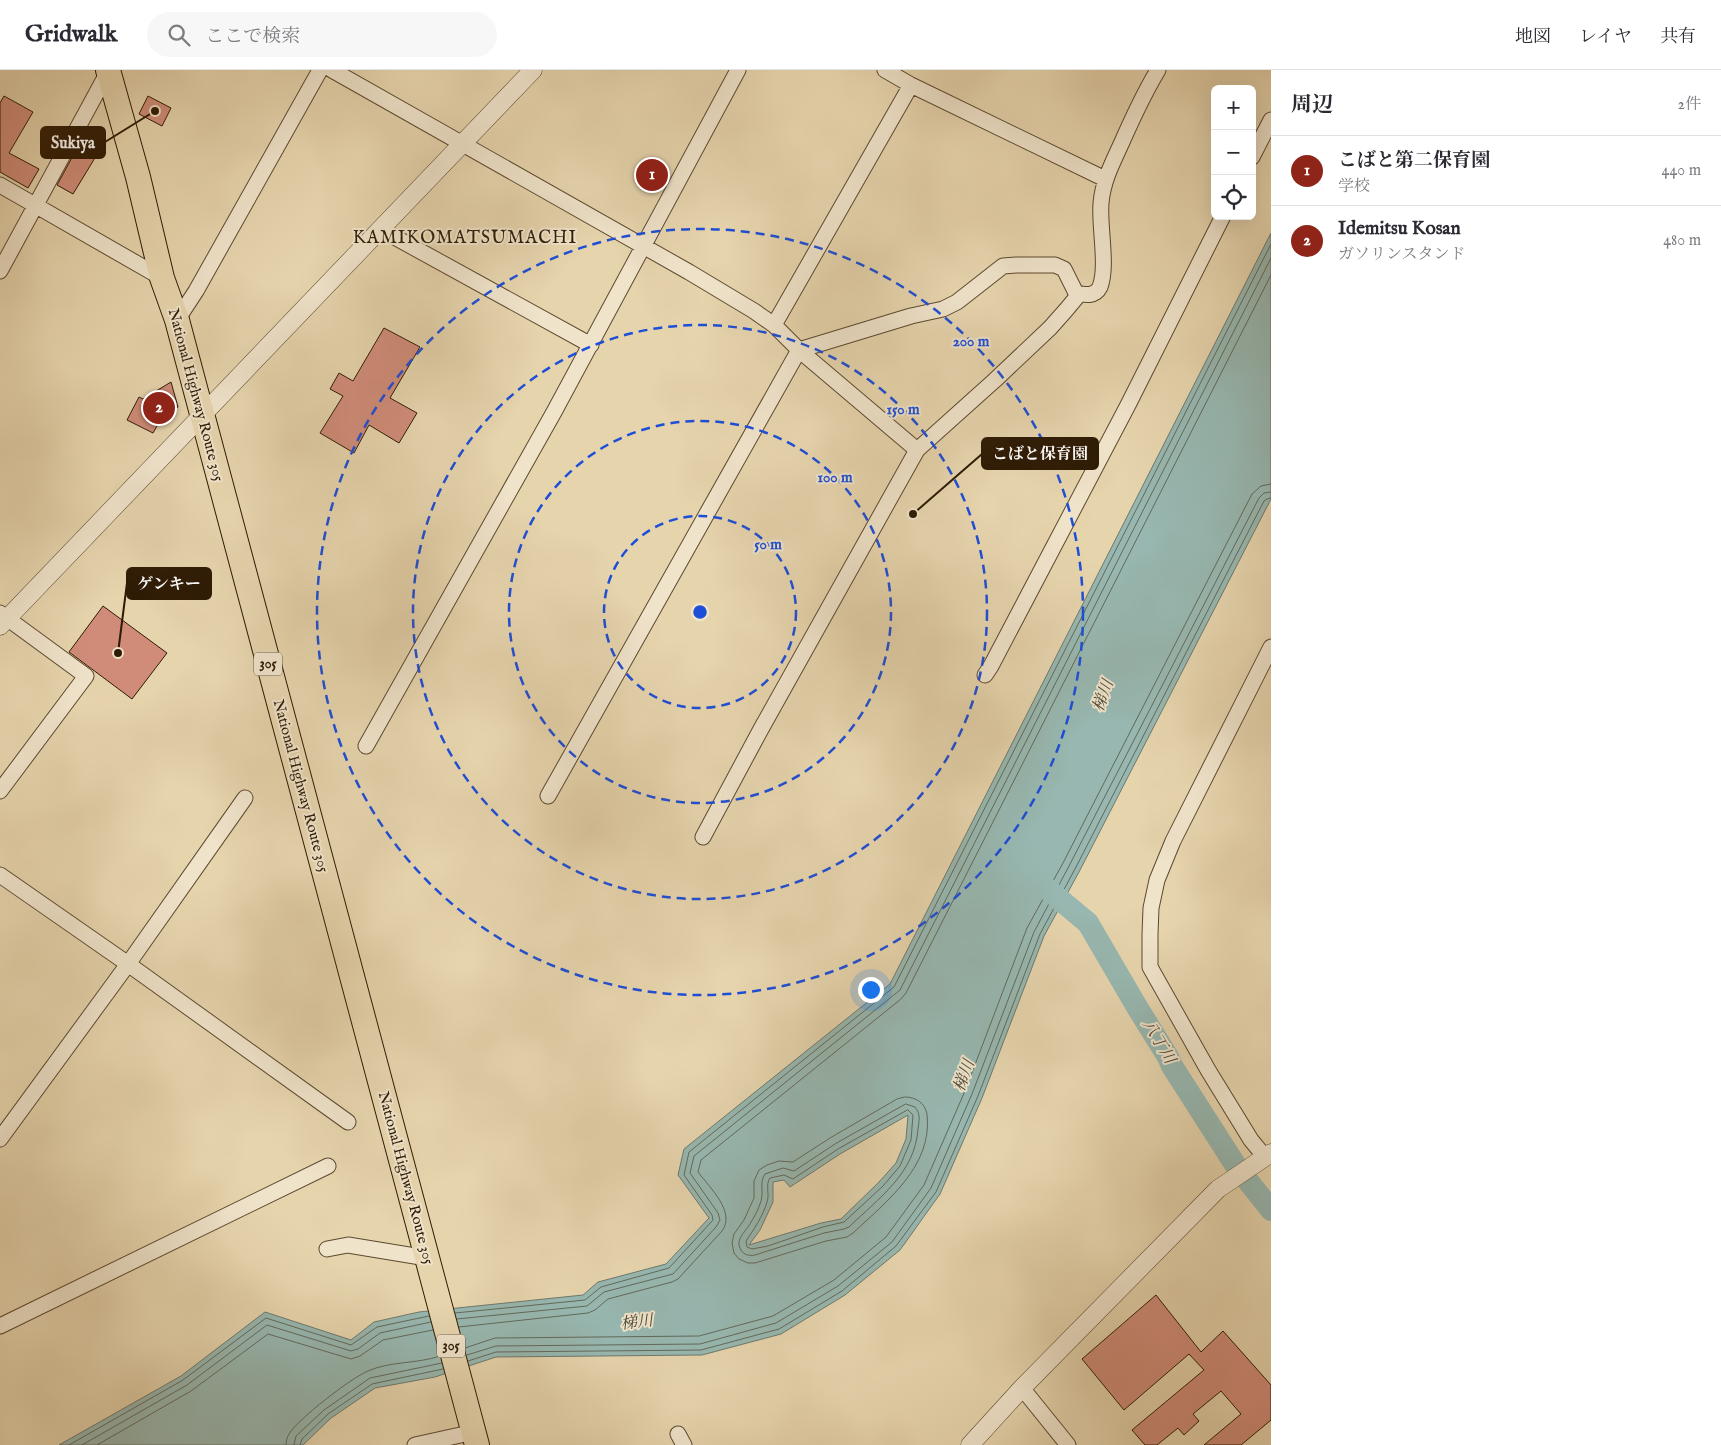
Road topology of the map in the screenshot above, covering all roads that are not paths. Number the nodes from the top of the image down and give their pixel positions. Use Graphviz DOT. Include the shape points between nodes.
graph roads {
  1 [pos="108,70"];
  2 [pos="320,70"];
  3 [pos="332,70"];
  4 [pos="533,70"];
  5 [pos="738,70"];
  6 [pos="885,70"];
  7 [pos="1158,70"];
  8 [pos="911,85"];
  9 [pos="1271,120"];
  10 [pos="462,144"];
  11 [pos="1256,149"];
  12 [pos="1105,179"];
  13 [pos="0,185"];
  14 [pos="35,204"];
  15 [pos="1221,220"];
  16 [pos="380,228"];
  17 [pos="644,247"];
  18 [pos="0,271"];
  19 [pos="162,278"];
  20 [pos="1076,293"];
  21 [pos="177,320"];
  22 [pos="774,325"];
  23 [pos="591,344"];
  24 [pos="799,350"];
  25 [pos="202,414"];
  26 [pos="917,450"];
  27 [pos="3,619"];
  28 [pos="1271,647"];
  29 [pos="984,675"];
  30 [pos="366,746"];
  31 [pos="0,792"];
  32 [pos="548,796"];
  33 [pos="245,798"];
  34 [pos="703,837"];
  35 [pos="0,875"];
  36 [pos="128,964"];
  37 [pos="348,1122"];
  38 [pos="0,1139"];
  39 [pos="1265,1157"];
  40 [pos="328,1166"];
  41 [pos="327,1249"];
  42 [pos="429,1264"];
  43 [pos="0,1326"];
  44 [pos="1022,1388"];
  45 [pos="474,1433"];
  46 [pos="415,1445"];
  47 [pos="970,1445"];
  48 [pos="1068,1445"];
  1 -- 14 [label="street"];
  1 -- 19 [label="highway, National Highway Route 305 / 305"];
  2 -- 21 [label="street"];
  3 -- 10 [label="street"];
  4 -- 10 [label="street"];
  5 -- 17 [label="street"];
  6 -- 8 [label="street"];
  7 -- 12 [label="street"];
  8 -- 12 [label="street"];
  8 -- 22 [label="street"];
  9 -- 11 [label="street"];
  10 -- 16 [label="street"];
  10 -- 17 [label="street"];
  12 -- 20 [label="street" via="1101,204 1103,268 1100,286 1092,294"];
  13 -- 14 [label="street"];
  14 -- 18 [label="street"];
  14 -- 19 [label="street"];
  15 -- 29 [label="street" via="1128,405"];
  16 -- 23 [label="street"];
  16 -- 25 [label="street"];
  17 -- 22 [label="street"];
  17 -- 23 [label="street"];
  19 -- 21 [label="highway, National Highway Route 305 / 305"];
  20 -- 24 [label="street" via="1064,269 1056,265 1003,266 957,302 942,309"];
  20 -- 26 [label="street" via="1076,298 1050,328"];
  21 -- 25 [label="highway, National Highway Route 305 / 305"];
  22 -- 24 [label="street"];
  23 -- 30 [label="street"];
  24 -- 26 [label="street"];
  24 -- 32 [label="street"];
  25 -- 27 [label="street"];
  25 -- 42 [label="highway, National Highway Route 305 / 305"];
  26 -- 34 [label="street"];
  27 -- 31 [label="street" via="86,676"];
  28 -- 39 [label="street" via="1173,842 1157,880 1150,934 1150,967 1208,1070"];
  33 -- 36 [label="street"];
  35 -- 36 [label="street"];
  36 -- 37 [label="street"];
  36 -- 38 [label="street"];
  39 -- 44 [label="street" via="1222,1186"];
  40 -- 43 [label="street"];
  41 -- 42 [label="street" via="348,1245"];
  42 -- 45 [label="highway, National Highway Route 305 / 305"];
  44 -- 47 [label="street"];
  44 -- 48 [label="street"];
  45 -- 46 [label="street"];
}
